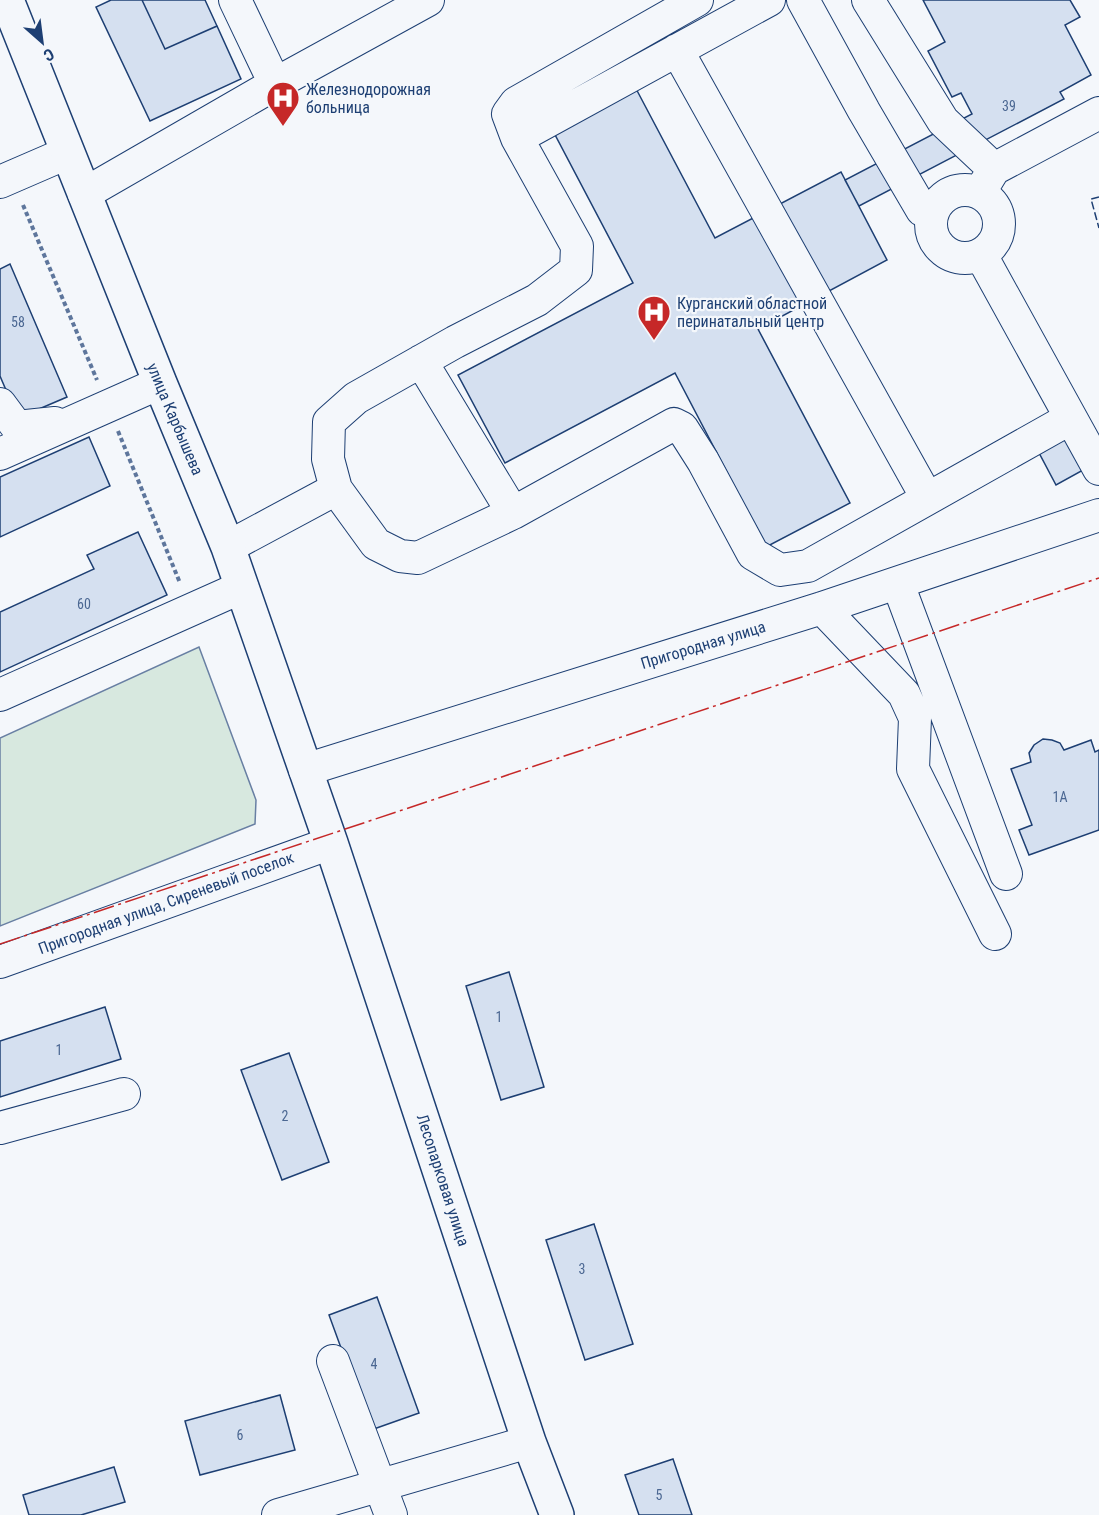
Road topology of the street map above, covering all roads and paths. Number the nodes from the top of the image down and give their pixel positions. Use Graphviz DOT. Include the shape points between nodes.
graph roads {
  1 [pos="7,0"];
  2 [pos="235,0"];
  3 [pos="428,0"];
  4 [pos="697,0"];
  5 [pos="769,0"];
  6 [pos="803,0"];
  7 [pos="868,0"];
  8 [pos="677,50"];
  9 [pos="275,84"];
  10 [pos="1099,113"];
  11 [pos="517,138"];
  12 [pos="67,153"];
  13 [pos="987,181"];
  14 [pos="0,182"];
  15 [pos="84,194"];
  16 [pos="932,213"];
  17 [pos="981,255"];
  18 [pos="421,361"];
  19 [pos="160,383"];
  20 [pos="0,404"];
  21 [pos="1071,418"];
  22 [pos="74,421"];
  23 [pos="0,454"];
  24 [pos="1099,469"];
  25 [pos="336,489"];
  26 [pos="927,498"];
  27 [pos="513,513"];
  28 [pos="1099,515"];
  29 [pos="228,547"];
  30 [pos="898,584"];
  31 [pos="242,587"];
  32 [pos="822,608"];
  33 [pos="0,695"];
  34 [pos="305,770"];
  35 [pos="331,843"];
  36 [pos="1006,874"];
  37 [pos="995,934"];
  38 [pos="0,962"];
  39 [pos="124,1094"];
  40 [pos="0,1128"];
  41 [pos="333,1361"];
  42 [pos="529,1442"];
  43 [pos="379,1485"];
  44 [pos="278,1515"];
  45 [pos="391,1515"];
  46 [pos="557,1515"];
  1 -- 12 [label="main road, улица Карбышева"];
  2 -- 9 [label="street"];
  3 -- 9 [label="street"];
  4 -- 11 [label="street" via="516,103 508,114"];
  5 -- 8 [label="street"];
  6 -- 16 [label="street" via="922,210"];
  7 -- 13 [label="street" via="943,121"];
  8 -- 11 [label="street"];
  8 -- 26 [label="street"];
  9 -- 15 [label="street"];
  10 -- 13 [label="street"];
  11 -- 18 [label="street" via="577,246 576,270 537,300"];
  12 -- 14 [label="street"];
  12 -- 15 [label="main road, улица Карбышева"];
  13 -- 16 [label="street" via="946,195"];
  13 -- 17 [label="street" via="999,224 994,242"];
  15 -- 19 [label="main road, улица Карбышева"];
  16 -- 17 [label="street" via="932,236 947,254 958,258"];
  17 -- 21 [label="street"];
  18 -- 25 [label="street" via="356,398 329,422 328,459"];
  18 -- 27 [label="street"];
  19 -- 22 [label="street"];
  19 -- 29 [label="main road, улица Карбышева"];
  20 -- 22 [label="street" via="16,427"];
  21 -- 24 [label="street"];
  21 -- 26 [label="street"];
  22 -- 23 [label="street"];
  25 -- 27 [label="street" via="376,544 400,556 418,558"];
  25 -- 29 [label="street"];
  26 -- 27 [label="street" via="808,566 780,570 753,554 703,461 682,428 674,424"];
  28 -- 30 [label="street, Пригородная улица"];
  29 -- 31 [label="main road, улица Карбышева"];
  30 -- 32 [label="street, Пригородная улица"];
  30 -- 36 [label="street"];
  31 -- 33 [label="street"];
  31 -- 34 [label="main road, улица Карбышева"];
  32 -- 34 [label="street, Пригородная улица"];
  32 -- 37 [label="street" via="904,694 915,718 913,769"];
  34 -- 35 [label="main road, улица Карбышева"];
  35 -- 38 [label="street, Пригородная улица, Сиреневый поселок"];
  35 -- 42 [label="main road, Лесопарковая улица"];
  39 -- 40 [label="street"];
  41 -- 43 [label="street"];
  42 -- 43 [label="street"];
  42 -- 46 [label="main road, Лесопарковая улица"];
  43 -- 44 [label="street"];
  43 -- 45 [label="street"];
}
